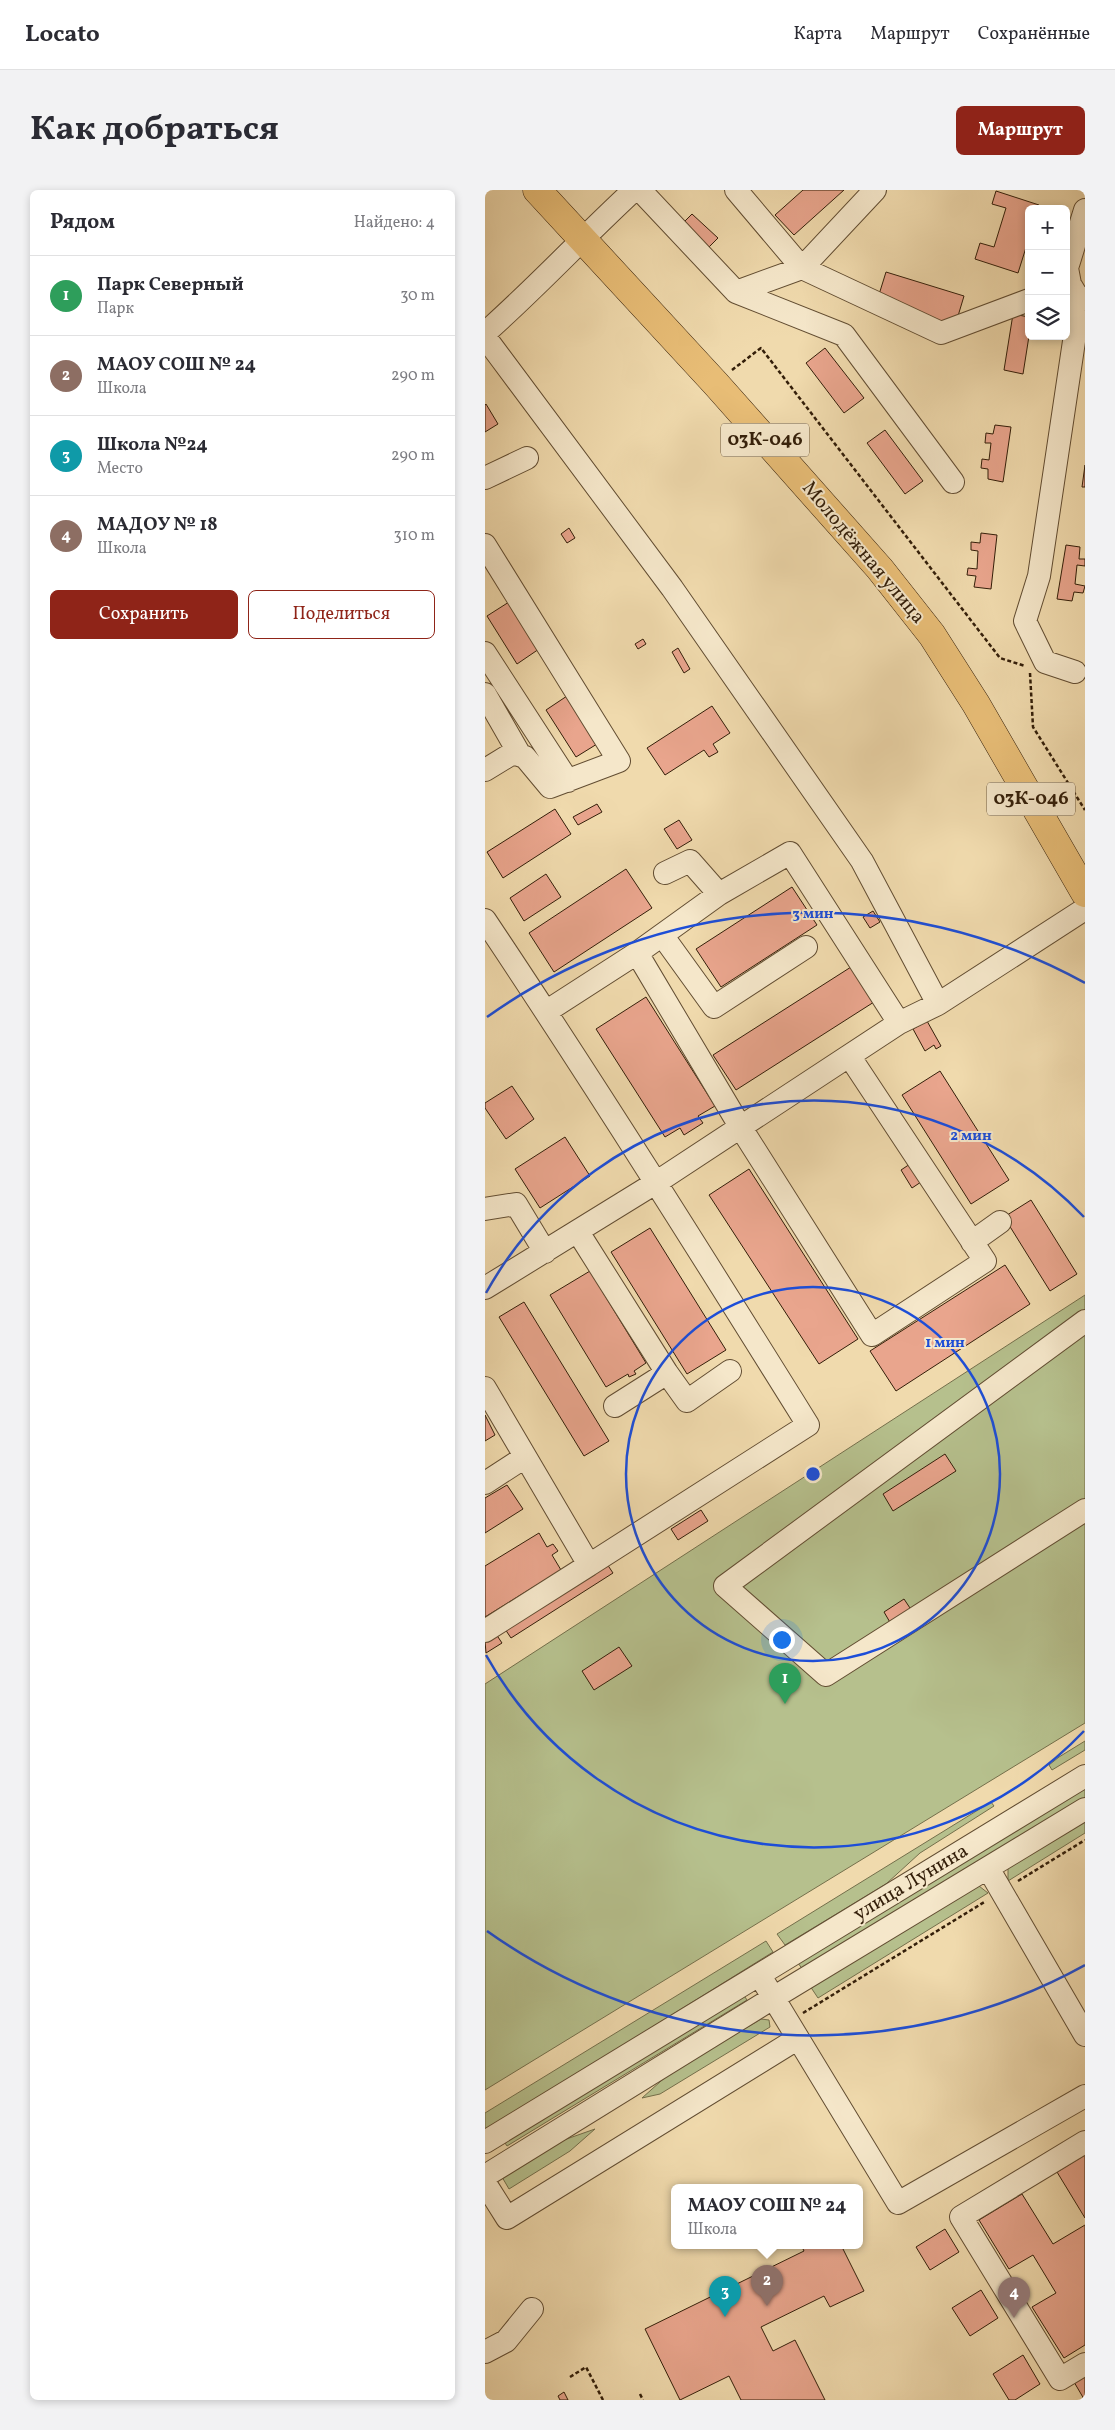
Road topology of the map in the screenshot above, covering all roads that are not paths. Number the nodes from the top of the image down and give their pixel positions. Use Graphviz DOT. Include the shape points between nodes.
graph roads {
  1 [pos="537,190"];
  2 [pos="634,190"];
  3 [pos="640,190"];
  4 [pos="736,190"];
  5 [pos="875,190"];
  6 [pos="1085,210"];
  7 [pos="581,239"];
  8 [pos="802,268"];
  9 [pos="736,292"];
  10 [pos="1075,292"];
  11 [pos="1025,302"];
  12 [pos="485,333"];
  13 [pos="485,337"];
  14 [pos="527,458"];
  15 [pos="485,478"];
  16 [pos="953,482"];
  17 [pos="485,545"];
  18 [pos="485,653"];
  19 [pos="1082,675"];
  20 [pos="485,694"];
  21 [pos="520,755"];
  22 [pos="485,770"];
  23 [pos="568,781"];
  24 [pos="665,873"];
  25 [pos="1085,893"];
  26 [pos="719,894"];
  27 [pos="1085,909"];
  28 [pos="485,920"];
  29 [pos="662,935"];
  30 [pos="806,947"];
  31 [pos="637,953"];
  32 [pos="938,1004"];
  33 [pos="547,1010"];
  34 [pos="899,1022"];
  35 [pos="850,1057"];
  36 [pos="741,1128"];
  37 [pos="657,1182"];
  38 [pos="485,1209"];
  39 [pos="1000,1222"];
  40 [pos="578,1232"];
  41 [pos="972,1242"];
  42 [pos="545,1252"];
  43 [pos="485,1288"];
  44 [pos="1085,1322"];
  45 [pos="730,1371"];
  46 [pos="667,1373"];
  47 [pos="485,1388"];
  48 [pos="615,1406"];
  49 [pos="525,1457"];
  50 [pos="485,1483"];
  51 [pos="1085,1510"];
  52 [pos="589,1565"];
  53 [pos="485,1631"];
  54 [pos="1085,1776"];
  55 [pos="1085,1809"];
  56 [pos="988,1868"];
  57 [pos="759,1975"];
  58 [pos="773,1998"];
  59 [pos="1085,2035"];
  60 [pos="797,2039"];
  61 [pos="1085,2096"];
  62 [pos="485,2142"];
  63 [pos="1085,2142"];
  64 [pos="485,2176"];
  65 [pos="485,2182"];
  66 [pos="532,2309"];
  67 [pos="485,2352"];
  68 [pos="1085,2364"];
  1 -- 7 [label="main road, Молодёжная улица / 03К-046"];
  2 -- 7 [label="street"];
  3 -- 9 [label="street"];
  4 -- 8 [label="street"];
  5 -- 8 [label="street"];
  6 -- 10 [label="street" via="1067,268"];
  7 -- 12 [label="street" via="530,293"];
  7 -- 25 [label="main road, Молодёжная улица / 03К-046" via="880,569 932,634"];
  8 -- 9 [label="street"];
  8 -- 11 [label="street" via="941,333"];
  9 -- 16 [label="street" via="844,335"];
  10 -- 19 [label="street" via="1039,576 1025,621 1045,662"];
  13 -- 32 [label="street" via="672,588 862,861"];
  14 -- 15 [label="street"];
  17 -- 23 [label="street" via="619,761"];
  18 -- 23 [label="street"];
  20 -- 21 [label="street"];
  21 -- 22 [label="street" via="513,753"];
  21 -- 23 [label="street" via="550,787"];
  24 -- 26 [label="street" via="690,861"];
  26 -- 29 [label="street"];
  26 -- 34 [label="street" via="790,853"];
  27 -- 32 [label="street"];
  28 -- 33 [label="street"];
  29 -- 30 [label="street" via="713,1007"];
  29 -- 31 [label="street"];
  31 -- 33 [label="street"];
  31 -- 36 [label="street"];
  32 -- 34 [label="street"];
  33 -- 37 [label="street"];
  34 -- 35 [label="street"];
  35 -- 36 [label="street"];
  35 -- 41 [label="street"];
  36 -- 37 [label="street"];
  36 -- 41 [label="street" via="872,1335 985,1261"];
  37 -- 40 [label="street"];
  37 -- 52 [label="street" via="808,1425"];
  38 -- 42 [label="street" via="516,1204"];
  39 -- 41 [label="street"];
  40 -- 42 [label="street"];
  40 -- 46 [label="street"];
  42 -- 43 [label="street"];
  44 -- 51 [label="street" via="725,1586 826,1675"];
  45 -- 46 [label="street" via="687,1401"];
  46 -- 48 [label="street"];
  47 -- 49 [label="street"];
  49 -- 50 [label="street"];
  49 -- 52 [label="street"];
  52 -- 53 [label="street"];
  54 -- 57 [label="street, улица Лунина"];
  55 -- 56 [label="street, улица Лунина"];
  56 -- 58 [label="street, улица Лунина"];
  56 -- 59 [label="street"];
  57 -- 58 [label="street"];
  57 -- 62 [label="street, улица Лунина"];
  58 -- 60 [label="street"];
  58 -- 64 [label="street, улица Лунина"];
  60 -- 61 [label="street" via="898,2203"];
  60 -- 65 [label="street" via="507,2218"];
  63 -- 68 [label="street" via="961,2217 1060,2379"];
  66 -- 67 [label="street" via="506,2341"];
}
